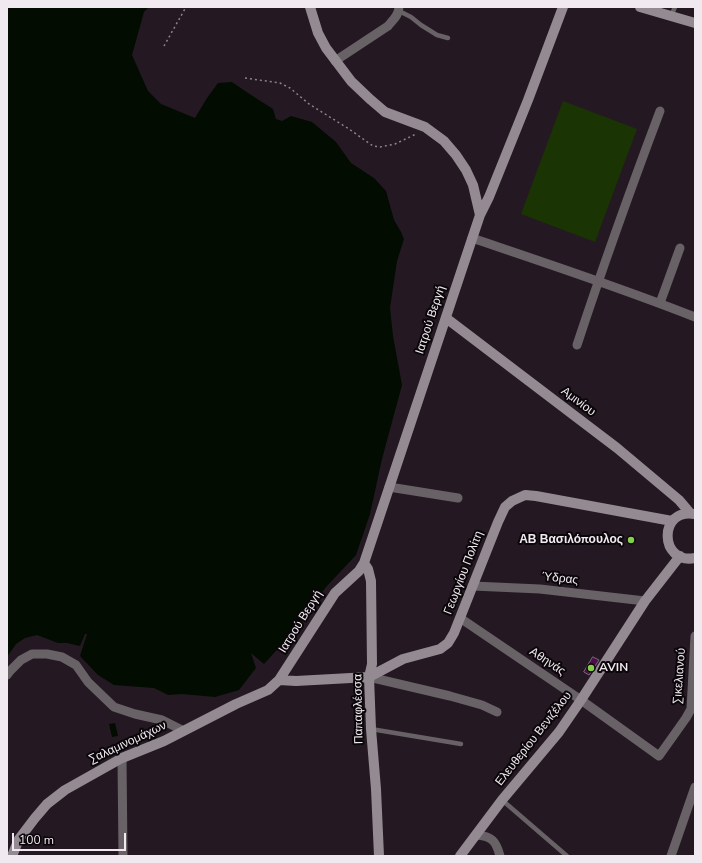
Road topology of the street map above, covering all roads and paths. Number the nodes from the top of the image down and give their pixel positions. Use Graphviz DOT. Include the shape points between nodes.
graph roads {
  1 [pos="186,7"];
  2 [pos="310,7"];
  3 [pos="563,7"];
  4 [pos="640,7"];
  5 [pos="399,9"];
  6 [pos="673,11"];
  7 [pos="695,23"];
  8 [pos="448,38"];
  9 [pos="164,46"];
  10 [pos="335,61"];
  11 [pos="245,78"];
  12 [pos="660,111"];
  13 [pos="425,127"];
  14 [pos="480,215"];
  15 [pos="472,238"];
  16 [pos="680,248"];
  17 [pos="598,281"];
  18 [pos="660,303"];
  19 [pos="695,317"];
  20 [pos="446,318"];
  21 [pos="577,345"];
  22 [pos="389,487"];
  23 [pos="458,498"];
  24 [pos="692,513"];
  25 [pos="672,521"];
  26 [pos="680,556"];
  27 [pos="695,558"];
  28 [pos="364,563"];
  29 [pos="473,586"];
  30 [pos="645,601"];
  31 [pos="460,618"];
  32 [pos="695,636"];
  33 [pos="7,675"];
  34 [pos="369,677"];
  35 [pos="278,680"];
  36 [pos="581,700"];
  37 [pos="693,704"];
  38 [pos="497,712"];
  39 [pos="371,729"];
  40 [pos="184,731"];
  41 [pos="461,744"];
  42 [pos="659,756"];
  43 [pos="122,758"];
  44 [pos="695,787"];
  45 [pos="502,800"];
  46 [pos="476,834"];
  47 [pos="12,856"];
  48 [pos="123,856"];
  49 [pos="379,856"];
  50 [pos="460,856"];
  51 [pos="500,856"];
  52 [pos="567,856"];
  53 [pos="671,856"];
  1 -- 9 [label="path"];
  2 -- 10 [label="main road" via="318,33"];
  3 -- 14 [label="main road, Ιατρού Βεργή"];
  4 -- 6 [label="main road"];
  5 -- 8 [label="lane" via="437,35"];
  5 -- 10 [label="street" via="388,26"];
  6 -- 7 [label="main road"];
  10 -- 13 [label="main road" via="351,81 385,112"];
  11 -- 13 [label="path" via="280,83 290,88 309,104 373,146 395,144"];
  12 -- 17 [label="street"];
  13 -- 14 [label="main road" via="444,141 466,170 474,185"];
  14 -- 15 [label="main road, Ιατρού Βεργή"];
  15 -- 17 [label="street"];
  15 -- 20 [label="main road, Ιατρού Βεργή"];
  16 -- 18 [label="street"];
  17 -- 18 [label="street"];
  17 -- 21 [label="street"];
  18 -- 19 [label="street"];
  20 -- 22 [label="main road, Ιατρού Βεργή"];
  20 -- 24 [label="main road, Αμινίου" via="617,448"];
  22 -- 23 [label="street"];
  22 -- 28 [label="main road, Ιατρού Βεργή"];
  24 -- 25 [label="main road" via="683,514"];
  25 -- 26 [label="main road" via="667,534 668,541 670,547"];
  25 -- 29 [label="main road, Γεωργίου Πολίτη" via="524,496 512,501 505,508"];
  26 -- 27 [label="main road"];
  26 -- 30 [label="main road, Ελευθερίου Βενιζέλου"];
  28 -- 34 [label="main road, Παπαφλέσσα" via="371,581 372,664"];
  28 -- 35 [label="main road, Ιατρού Βεργή" via="359,571 334,593"];
  29 -- 30 [label="street, Ύδρας" via="540,588"];
  29 -- 31 [label="main road, Γεωργίου Πολίτη"];
  30 -- 36 [label="main road, Ελευθερίου Βενιζέλου"];
  31 -- 34 [label="main road, Γεωργίου Πολίτη" via="448,643 440,649 403,659"];
  31 -- 36 [label="street, Αθηνάς"];
  32 -- 37 [label="street, Σικελιανού"];
  33 -- 40 [label="street" via="21,660 32,654 62,657 76,665 88,682 114,707 162,720"];
  34 -- 35 [label="main road, Γεωργίου Πολίτη"];
  34 -- 38 [label="street" via="457,698"];
  34 -- 39 [label="main road, Παπαφλέσσα"];
  35 -- 40 [label="main road, Σαλαμινομάχων" via="268,690"];
  36 -- 42 [label="street, Αθηνάς"];
  36 -- 45 [label="main road, Ελευθερίου Βενιζέλου" via="559,732"];
  37 -- 42 [label="street, Σικελιανού"];
  39 -- 41 [label="lane"];
  39 -- 49 [label="main road, Παπαφλέσσα"];
  40 -- 43 [label="main road, Σαλαμινομάχων"];
  43 -- 47 [label="main road, Σαλαμινομάχων" via="65,790 47,804 19,840"];
  43 -- 48 [label="street"];
  44 -- 53 [label="street"];
  45 -- 46 [label="main road, Ελευθερίου Βενιζέλου"];
  45 -- 52 [label="lane"];
  46 -- 50 [label="main road, Ελευθερίου Βενιζέλου"];
  46 -- 51 [label="street" via="484,835 495,842"];
}
